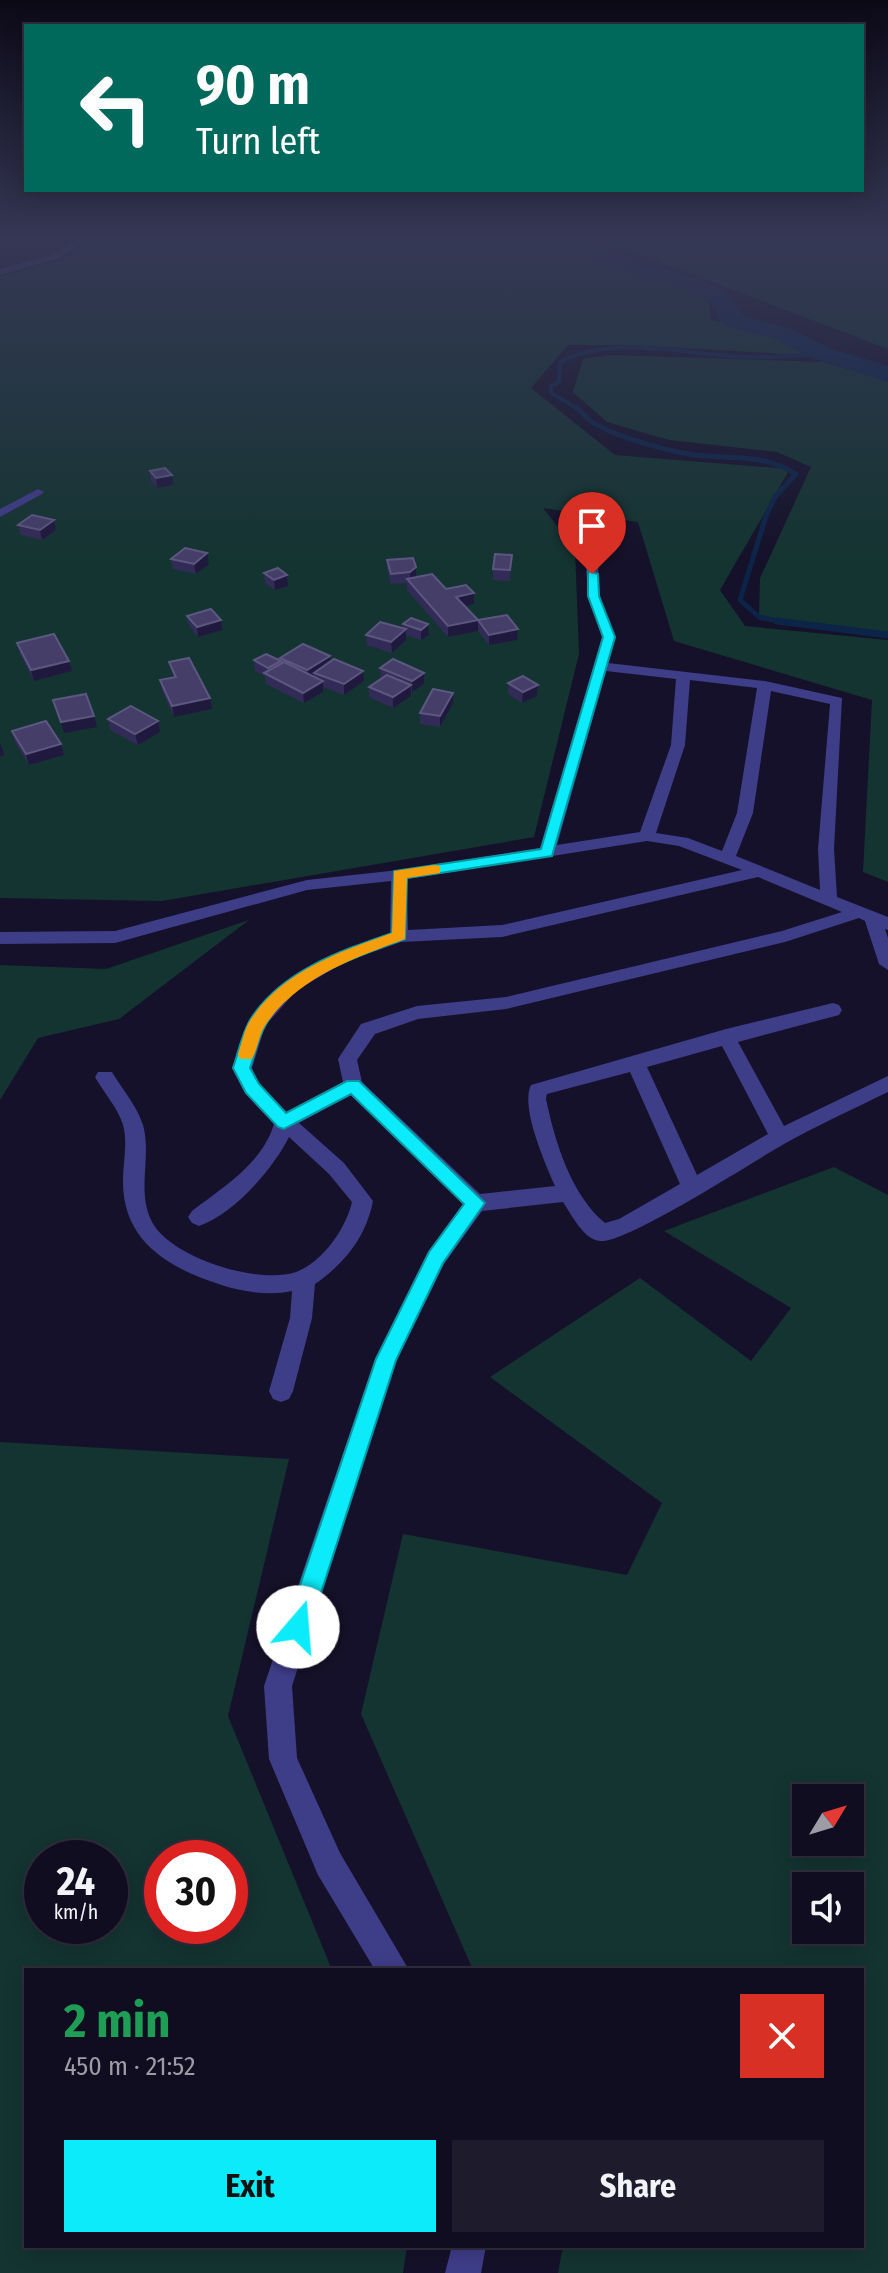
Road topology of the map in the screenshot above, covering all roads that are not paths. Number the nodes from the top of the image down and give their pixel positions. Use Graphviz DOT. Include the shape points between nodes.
graph roads {
  1 [pos="38,492"];
  2 [pos="0,514"];
  3 [pos="591,551"];
  4 [pos="601,666"];
  5 [pos="683,675"];
  6 [pos="765,685"];
  7 [pos="647,836"];
  8 [pos="547,852"];
  9 [pos="727,858"];
  10 [pos="756,872"];
  11 [pos="399,875"];
  12 [pos="829,902"];
  13 [pos="873,919"];
  14 [pos="399,936"];
  15 [pos="0,938"];
  16 [pos="888,964"];
  17 [pos="833,1010"];
  18 [pos="726,1036"];
  19 [pos="636,1064"];
  20 [pos="105,1077"];
  21 [pos="888,1083"];
  22 [pos="353,1085"];
  23 [pos="284,1122"];
  24 [pos="780,1137"];
  25 [pos="692,1187"];
  26 [pos="570,1193"];
  27 [pos="476,1203"];
  28 [pos="199,1217"];
  29 [pos="304,1280"];
  30 [pos="281,1391"];
  31 [pos="392,1968"];
  32 [pos="469,2248"];
  33 [pos="463,2273"];
  1 -- 2 [label="street"];
  3 -- 4 [label="street" via="594,596 609,637"];
  4 -- 5 [label="street"];
  4 -- 8 [label="street"];
  5 -- 6 [label="street"];
  5 -- 7 [label="street" via="678,745"];
  6 -- 9 [label="street" via="745,813"];
  6 -- 12 [label="street" via="837,701 826,849"];
  7 -- 8 [label="street"];
  7 -- 9 [label="street"];
  8 -- 11 [label="street"];
  9 -- 10 [label="street"];
  10 -- 12 [label="street"];
  10 -- 14 [label="street" via="502,931"];
  11 -- 14 [label="street"];
  11 -- 15 [label="street" via="307,885 115,937"];
  12 -- 13 [label="street"];
  13 -- 16 [label="street"];
  13 -- 22 [label="street" via="521,1000 417,1013 368,1029 347,1059"];
  14 -- 23 [label="street" via="341,957 291,986 257,1023 242,1068 252,1088"];
  17 -- 18 [label="street"];
  18 -- 19 [label="street"];
  18 -- 24 [label="street"];
  19 -- 25 [label="street"];
  19 -- 26 [label="street" via="538,1090 539,1113"];
  20 -- 29 [label="street" via="133,1123 132,1187 144,1228 160,1247 194,1266 246,1282"];
  21 -- 24 [label="street"];
  22 -- 23 [label="street"];
  22 -- 27 [label="street"];
  23 -- 28 [label="street" via="281,1141 239,1186"];
  23 -- 29 [label="street" via="350,1181 363,1201 357,1226"];
  24 -- 25 [label="street"];
  25 -- 26 [label="street" via="625,1226 602,1233 587,1223"];
  26 -- 27 [label="street"];
  27 -- 31 [label="street" via="436,1258 386,1359 278,1686 283,1759 329,1864"];
  29 -- 30 [label="street" via="301,1318"];
  32 -- 33 [label="street"];
}
